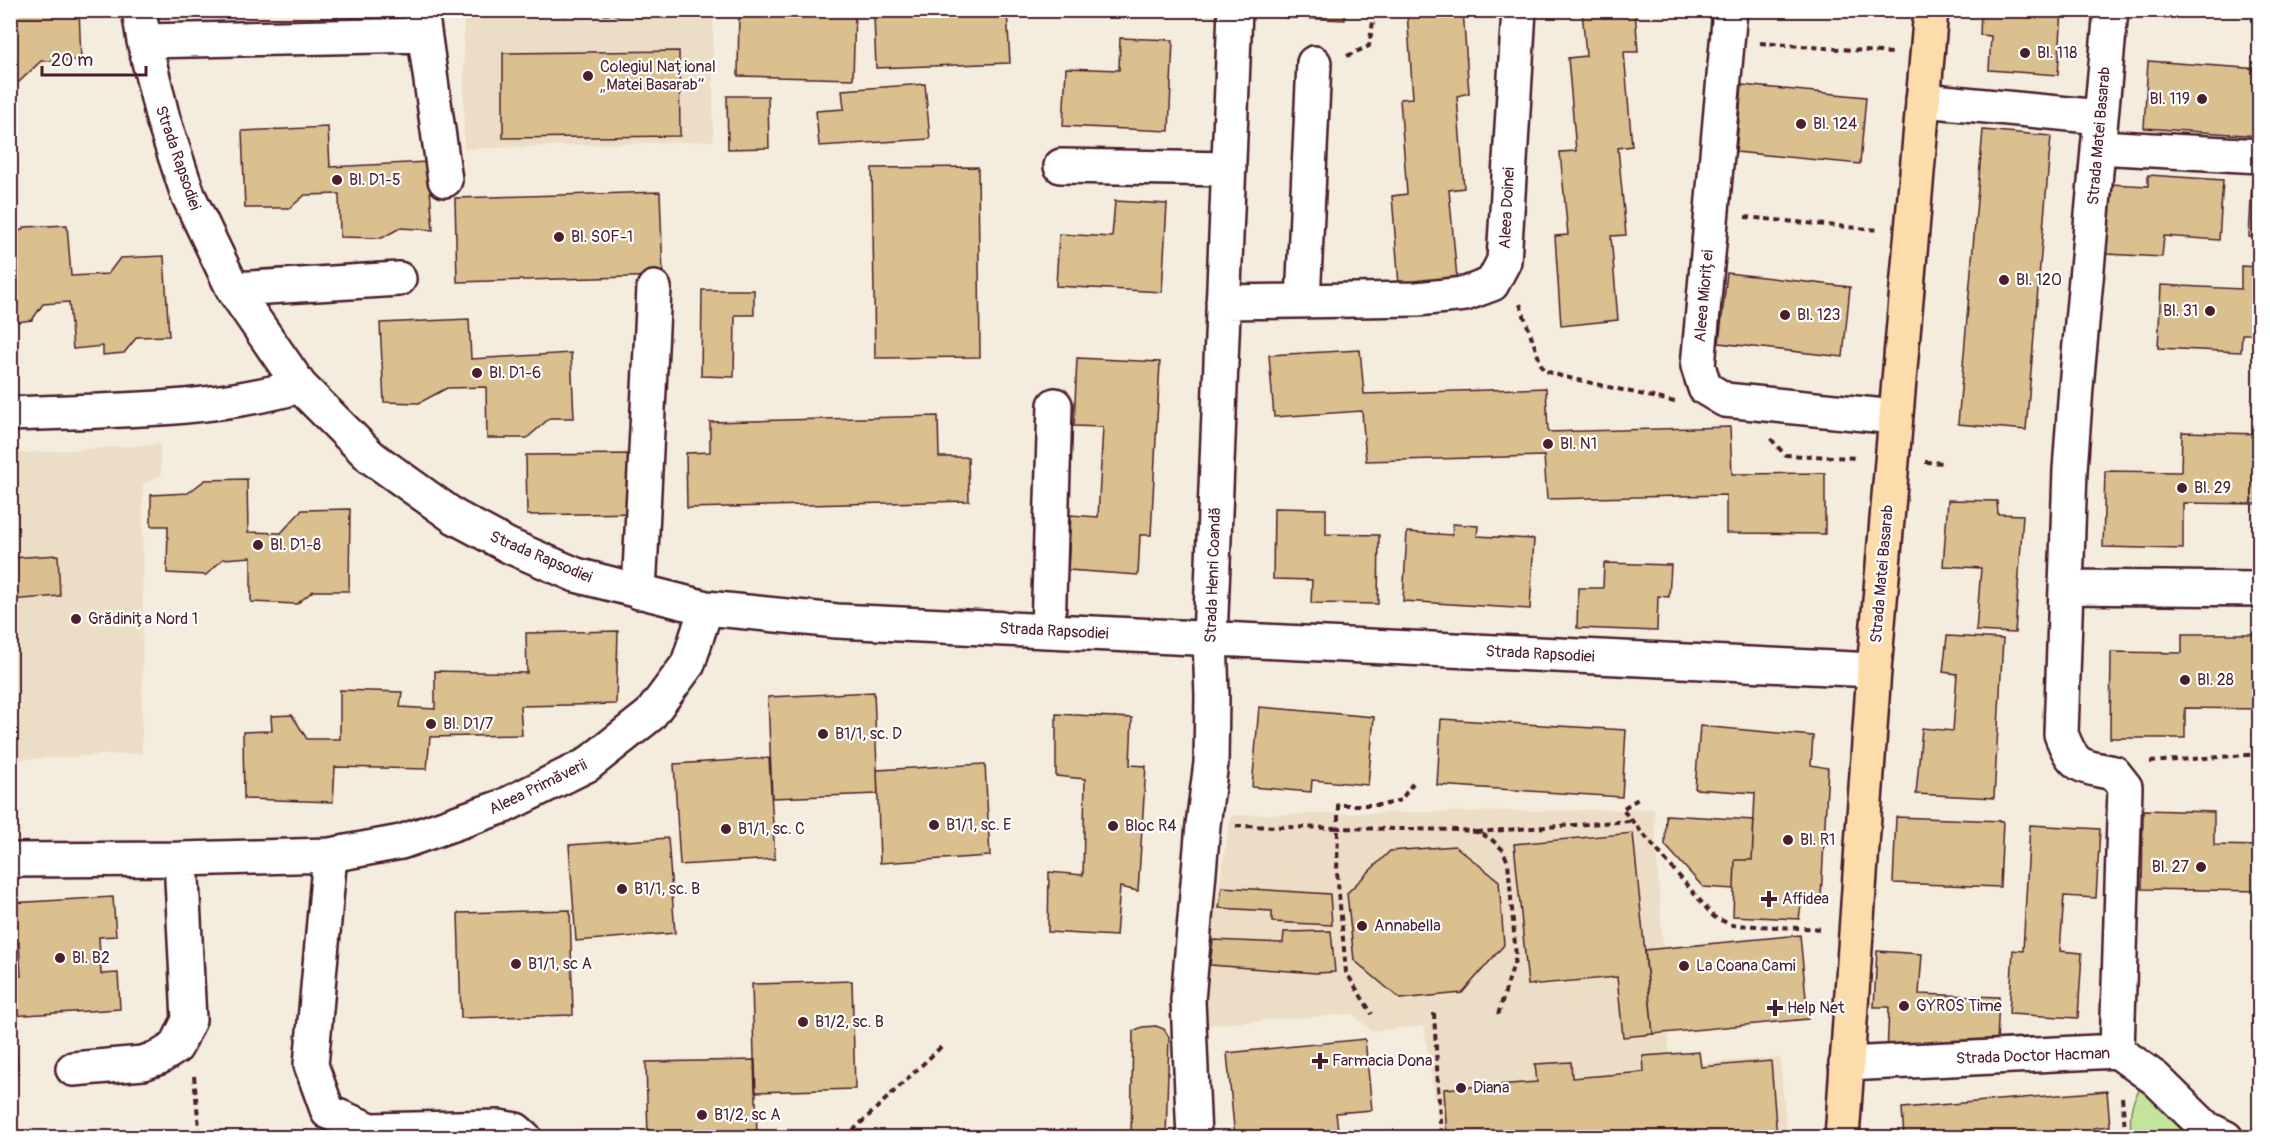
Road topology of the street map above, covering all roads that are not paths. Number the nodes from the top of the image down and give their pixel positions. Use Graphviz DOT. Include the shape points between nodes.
graph roads {
  1 [pos="1235,10"];
  2 [pos="1519,10"];
  3 [pos="1930,10"];
  4 [pos="2111,10"];
  5 [pos="422,23"];
  6 [pos="142,26"];
  7 [pos="1728,26"];
  8 [pos="1314,63"];
  9 [pos="1923,100"];
  10 [pos="2100,132"];
  11 [pos="2259,156"];
  12 [pos="1061,166"];
  13 [pos="1229,169"];
  14 [pos="446,180"];
  15 [pos="399,279"];
  16 [pos="654,288"];
  17 [pos="233,289"];
  18 [pos="1303,301"];
  19 [pos="1223,302"];
  20 [pos="300,386"];
  21 [pos="1055,405"];
  22 [pos="10,414"];
  23 [pos="1895,417"];
  24 [pos="2066,587"];
  25 [pos="2259,589"];
  26 [pos="639,592"];
  27 [pos="706,608"];
  28 [pos="1048,630"];
  29 [pos="1210,639"];
  30 [pos="1874,670"];
  31 [pos="330,855"];
  32 [pos="181,859"];
  33 [pos="10,860"];
  34 [pos="2117,1052"];
  35 [pos="1846,1064"];
  36 [pos="73,1069"];
  37 [pos="525,1137"];
  38 [pos="1194,1137"];
  39 [pos="1842,1137"];
  40 [pos="2226,1137"];
  1 -- 13 [label="street, Strada Henri Coandă"];
  2 -- 18 [label="street, Aleea Doinei" via="1504,261 1492,284 1465,294 1417,299"];
  3 -- 9 [label="main road, Strada Matei Basarab"];
  4 -- 10 [label="street, Strada Matei Basarab"];
  5 -- 6 [label="street"];
  5 -- 14 [label="street"];
  6 -- 17 [label="street, Strada Rapsodiei" via="163,118 188,195"];
  7 -- 23 [label="street, Aleea Mioriței" via="1698,366 1705,387 1725,400"];
  8 -- 18 [label="street"];
  9 -- 10 [label="street"];
  9 -- 23 [label="main road, Strada Matei Basarab"];
  10 -- 11 [label="street"];
  10 -- 24 [label="street, Strada Matei Basarab" via="2076,387"];
  12 -- 13 [label="street"];
  13 -- 19 [label="street, Strada Henri Coandă"];
  15 -- 17 [label="street"];
  16 -- 26 [label="street"];
  17 -- 20 [label="street, Strada Rapsodiei"];
  18 -- 19 [label="street, Aleea Doinei"];
  19 -- 29 [label="street, Strada Henri Coandă"];
  20 -- 22 [label="street" via="232,402"];
  20 -- 26 [label="street, Strada Rapsodiei" via="371,457 455,517 576,575"];
  21 -- 28 [label="street"];
  23 -- 30 [label="main road, Strada Matei Basarab"];
  24 -- 25 [label="street"];
  24 -- 34 [label="street, Strada Matei Basarab" via="2061,734 2070,757 2086,767 2114,772 2126,788"];
  26 -- 27 [label="street, Strada Rapsodiei"];
  27 -- 28 [label="street, Strada Rapsodiei" via="837,621"];
  27 -- 31 [label="street, Aleea Primăverii" via="688,664 650,715 587,765 504,806 402,842"];
  28 -- 29 [label="street, Strada Rapsodiei"];
  29 -- 30 [label="street, Strada Rapsodiei"];
  29 -- 38 [label="street, Strada Henri Coandă" via="1211,763 1188,1000"];
  30 -- 35 [label="main road, Strada Matei Basarab"];
  31 -- 32 [label="street, Aleea Primăverii"];
  31 -- 37 [label="street" via="311,1065 328,1112 371,1130 500,1127 516,1130"];
  32 -- 33 [label="street, Aleea Primăverii"];
  32 -- 36 [label="street" via="189,1020 176,1047 143,1063"];
  34 -- 35 [label="street, Strada Doctor Hacman"];
  34 -- 40 [label="street, Strada Doctor Hacman" via="2156,1079 2206,1128"];
  35 -- 39 [label="main road, Strada Matei Basarab"];
}
